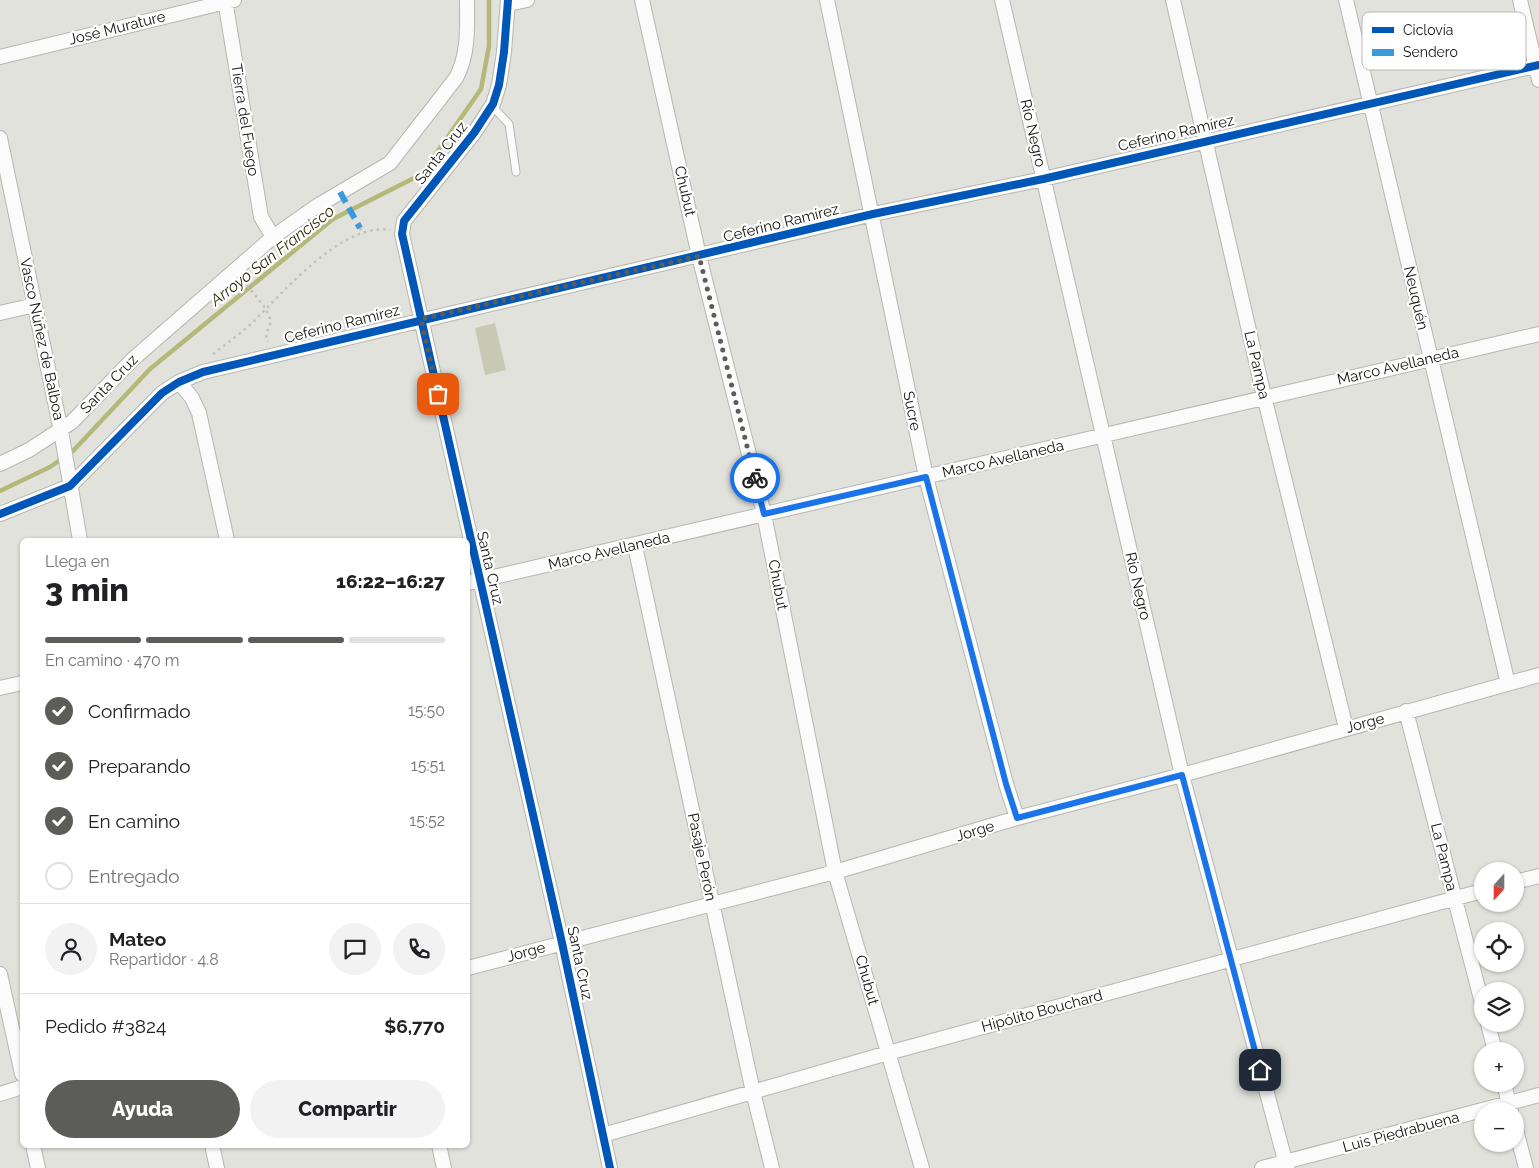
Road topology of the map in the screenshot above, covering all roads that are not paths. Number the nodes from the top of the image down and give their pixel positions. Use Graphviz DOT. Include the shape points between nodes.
graph roads {
  1 [pos="467,0"];
  2 [pos="527,0"];
  3 [pos="642,0"];
  4 [pos="827,0"];
  5 [pos="1002,0"];
  6 [pos="1173,0"];
  7 [pos="1346,0"];
  8 [pos="228,1"];
  9 [pos="508,2"];
  10 [pos="1526,23"];
  11 [pos="0,56"];
  12 [pos="1362,65"];
  13 [pos="1363,70"];
  14 [pos="1538,70"];
  15 [pos="1371,102"];
  16 [pos="492,106"];
  17 [pos="0,138"];
  18 [pos="1206,140"];
  19 [pos="516,172"];
  20 [pos="1043,179"];
  21 [pos="873,214"];
  22 [pos="273,237"];
  23 [pos="699,256"];
  24 [pos="35,305"];
  25 [pos="0,313"];
  26 [pos="421,319"];
  27 [pos="1539,334"];
  28 [pos="1430,359"];
  29 [pos="179,382"];
  30 [pos="1264,396"];
  31 [pos="1103,436"];
  32 [pos="62,438"];
  33 [pos="0,464"];
  34 [pos="926,477"];
  35 [pos="69,480"];
  36 [pos="0,514"];
  37 [pos="764,514"];
  38 [pos="80,538"];
  39 [pos="227,538"];
  40 [pos="464,538"];
  41 [pos="636,546"];
  42 [pos="470,567"];
  43 [pos="473,582"];
  44 [pos="1539,675"];
  45 [pos="20,683"];
  46 [pos="1508,684"];
  47 [pos="0,688"];
  48 [pos="1406,711"];
  49 [pos="1346,728"];
  50 [pos="1182,775"];
  51 [pos="1017,818"];
  52 [pos="836,872"];
  53 [pos="1539,876"];
  54 [pos="1524,880"];
  55 [pos="1474,893"];
  56 [pos="1455,898"];
  57 [pos="712,904"];
  58 [pos="562,943"];
  59 [pos="1231,960"];
  60 [pos="470,967"];
  61 [pos="0,974"];
  62 [pos="1477,982"];
  63 [pos="888,1053"];
  64 [pos="20,1065"];
  65 [pos="20,1088"];
  66 [pos="753,1092"];
  67 [pos="0,1094"];
  68 [pos="1539,1095"];
  69 [pos="1522,1102"];
  70 [pos="1474,1116"];
  71 [pos="603,1135"];
  72 [pos="35,1148"];
  73 [pos="213,1148"];
  74 [pos="440,1148"];
  75 [pos="1522,1152"];
  76 [pos="1286,1165"];
  77 [pos="38,1168"];
  78 [pos="217,1168"];
  79 [pos="444,1168"];
  80 [pos="610,1168"];
  81 [pos="772,1168"];
  82 [pos="922,1168"];
  83 [pos="1262,1168"];
  84 [pos="1526,1168"];
  1 -- 22 [label="street, Santa Cruz" via="466,56 462,68 390,162"];
  2 -- 9 [label="street"];
  3 -- 23 [label="street, Chubut"];
  4 -- 21 [label="street, Sucre"];
  5 -- 20 [label="street, Río Negro"];
  6 -- 18 [label="street, La Pampa"];
  7 -- 12 [label="street, Neuquén"];
  8 -- 11 [label="street, José Murature"];
  8 -- 22 [label="street, Tierra del Fuego" via="261,217"];
  9 -- 16 [label="street, Santa Cruz" via="499,86"];
  10 -- 14 [label="street"];
  13 -- 15 [label="street, Neuquén"];
  14 -- 15 [label="street, Ceferino Ramírez"];
  15 -- 18 [label="street, Ceferino Ramírez"];
  15 -- 28 [label="street, Neuquén"];
  16 -- 19 [label="lane" via="509,124"];
  16 -- 26 [label="street, Santa Cruz" via="404,221 402,234"];
  17 -- 24 [label="street, Vasco Núñez de Balboa"];
  18 -- 20 [label="street, Ceferino Ramírez"];
  18 -- 30 [label="street, La Pampa"];
  20 -- 21 [label="street, Ceferino Ramírez"];
  20 -- 31 [label="street, Río Negro"];
  21 -- 23 [label="street, Ceferino Ramírez"];
  21 -- 34 [label="street, Sucre"];
  22 -- 32 [label="street, Santa Cruz" via="132,360"];
  23 -- 26 [label="street, Ceferino Ramírez"];
  23 -- 37 [label="street, Chubut"];
  24 -- 25 [label="street"];
  24 -- 32 [label="street, Vasco Núñez de Balboa"];
  26 -- 29 [label="street, Ceferino Ramírez" via="203,372"];
  26 -- 40 [label="street, Santa Cruz"];
  27 -- 28 [label="street, Marco Avellaneda"];
  28 -- 30 [label="street, Marco Avellaneda"];
  28 -- 46 [label="street, Neuquén"];
  29 -- 35 [label="street, Ceferino Ramírez" via="162,393"];
  29 -- 39 [label="street" via="200,413"];
  30 -- 31 [label="street, Marco Avellaneda"];
  30 -- 49 [label="street, La Pampa"];
  31 -- 34 [label="street, Marco Avellaneda"];
  31 -- 50 [label="street, Río Negro"];
  32 -- 33 [label="street, Santa Cruz"];
  32 -- 35 [label="street, Vasco Núñez de Balboa"];
  34 -- 37 [label="street, Marco Avellaneda"];
  34 -- 51 [label="street, Sucre"];
  35 -- 36 [label="street"];
  35 -- 38 [label="street, Vasco Núñez de Balboa"];
  37 -- 41 [label="street, Marco Avellaneda"];
  37 -- 52 [label="street, Chubut"];
  41 -- 43 [label="street, Marco Avellaneda"];
  41 -- 57 [label="street, Pasaje Perón"];
  42 -- 43 [label="street, Santa Cruz"];
  43 -- 58 [label="street, Santa Cruz"];
  44 -- 46 [label="street, Jorge"];
  45 -- 47 [label="street"];
  46 -- 48 [label="street, Jorge"];
  48 -- 49 [label="street, Jorge"];
  48 -- 56 [label="street, La Pampa"];
  49 -- 50 [label="street, Jorge"];
  50 -- 51 [label="street, Jorge"];
  50 -- 59 [label="street, Río Negro"];
  51 -- 52 [label="street, Jorge"];
  52 -- 57 [label="street, Jorge"];
  52 -- 63 [label="street, Chubut"];
  53 -- 54 [label="street"];
  55 -- 56 [label="street, Hipólito Bouchard"];
  56 -- 59 [label="street, Hipólito Bouchard"];
  56 -- 62 [label="street, La Pampa"];
  57 -- 58 [label="street, Jorge"];
  57 -- 66 [label="street, Pasaje Perón"];
  58 -- 60 [label="street, Jorge"];
  58 -- 71 [label="street, Santa Cruz"];
  59 -- 63 [label="street, Hipólito Bouchard"];
  59 -- 76 [label="street, Río Negro"];
  61 -- 64 [label="street"];
  63 -- 66 [label="street, Hipólito Bouchard"];
  63 -- 82 [label="street, Chubut"];
  65 -- 67 [label="street"];
  66 -- 71 [label="street, Hipólito Bouchard"];
  66 -- 81 [label="street, Pasaje Perón"];
  68 -- 69 [label="street, Luis Piedrabuena"];
  70 -- 76 [label="street, Luis Piedrabuena"];
  71 -- 80 [label="street, Santa Cruz"];
  72 -- 77 [label="street"];
  73 -- 78 [label="street"];
  74 -- 79 [label="street"];
  75 -- 84 [label="street"];
  76 -- 83 [label="street, Luis Piedrabuena"];
}
